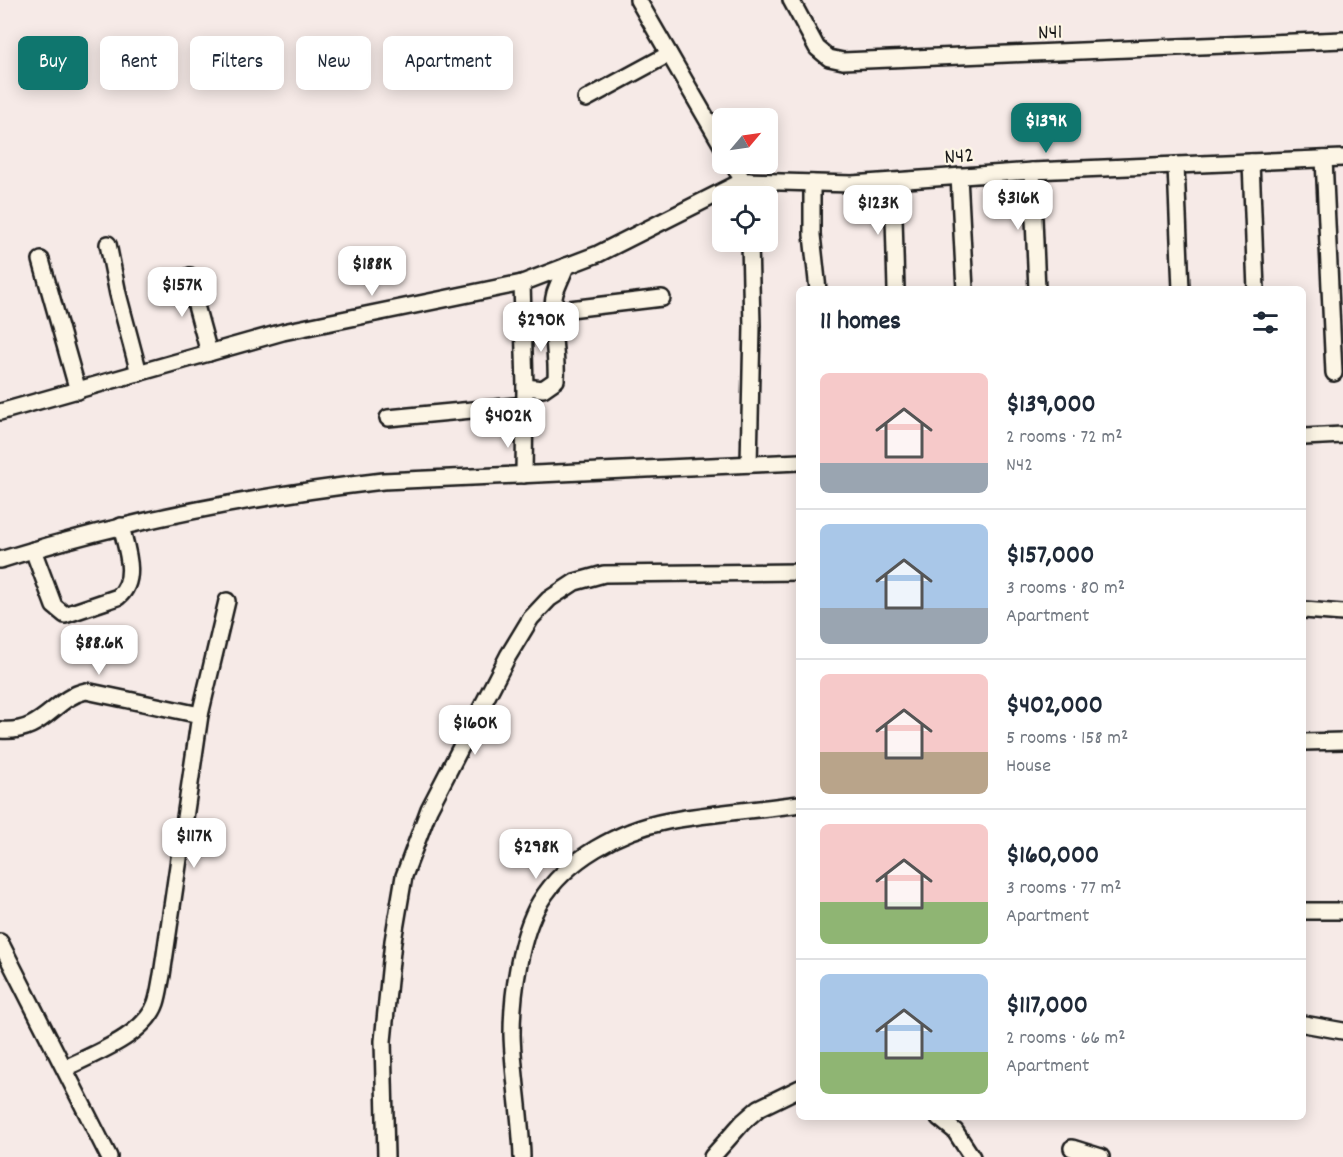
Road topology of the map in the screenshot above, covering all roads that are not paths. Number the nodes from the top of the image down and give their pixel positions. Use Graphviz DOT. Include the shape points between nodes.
graph roads {
  1 [pos="638,0"];
  2 [pos="790,0"];
  3 [pos="1343,40"];
  4 [pos="669,54"];
  5 [pos="586,99"];
  6 [pos="712,128"];
  7 [pos="1324,159"];
  8 [pos="1343,159"];
  9 [pos="1251,162"];
  10 [pos="1176,165"];
  11 [pos="1032,171"];
  12 [pos="959,176"];
  13 [pos="893,181"];
  14 [pos="812,183"];
  15 [pos="747,186"];
  16 [pos="712,202"];
  17 [pos="108,244"];
  18 [pos="750,252"];
  19 [pos="41,260"];
  20 [pos="566,266"];
  21 [pos="189,276"];
  22 [pos="522,283"];
  23 [pos="818,286"];
  24 [pos="896,286"];
  25 [pos="965,286"];
  26 [pos="1037,286"];
  27 [pos="1181,286"];
  28 [pos="1256,286"];
  29 [pos="662,298"];
  30 [pos="553,311"];
  31 [pos="209,353"];
  32 [pos="139,373"];
  33 [pos="1334,374"];
  34 [pos="525,387"];
  35 [pos="78,391"];
  36 [pos="525,405"];
  37 [pos="1,407"];
  38 [pos="388,418"];
  39 [pos="1343,435"];
  40 [pos="1306,437"];
  41 [pos="796,462"];
  42 [pos="749,464"];
  43 [pos="524,475"];
  44 [pos="121,526"];
  45 [pos="33,550"];
  46 [pos="0,560"];
  47 [pos="796,572"];
  48 [pos="227,601"];
  49 [pos="1306,610"];
  50 [pos="1343,613"];
  51 [pos="200,715"];
  52 [pos="0,730"];
  53 [pos="1343,741"];
  54 [pos="1306,742"];
  55 [pos="796,805"];
  56 [pos="1306,911"];
  57 [pos="1343,911"];
  58 [pos="0,942"];
  59 [pos="1306,1024"];
  60 [pos="1343,1031"];
  61 [pos="65,1068"];
  62 [pos="796,1090"];
  63 [pos="941,1120"];
  64 [pos="1072,1148"];
  65 [pos="109,1157"];
  66 [pos="386,1157"];
  67 [pos="522,1157"];
  68 [pos="712,1157"];
  69 [pos="972,1157"];
  70 [pos="1101,1157"];
  1 -- 4 [label="street"];
  2 -- 3 [label="street, N41" via="817,48 829,58 843,61"];
  4 -- 5 [label="street"];
  4 -- 6 [label="street"];
  7 -- 8 [label="street, N42"];
  7 -- 9 [label="street, N42"];
  7 -- 33 [label="street"];
  9 -- 10 [label="street, N42"];
  9 -- 28 [label="street"];
  10 -- 11 [label="street, N42"];
  10 -- 27 [label="street"];
  11 -- 12 [label="street, N42"];
  11 -- 26 [label="street"];
  12 -- 13 [label="street, N42"];
  12 -- 25 [label="street"];
  13 -- 14 [label="street, N42"];
  13 -- 24 [label="street"];
  14 -- 15 [label="street, N42"];
  14 -- 23 [label="street"];
  16 -- 20 [label="street"];
  17 -- 32 [label="street"];
  18 -- 42 [label="street"];
  19 -- 35 [label="street"];
  20 -- 22 [label="street"];
  20 -- 30 [label="street" via="555,293"];
  21 -- 31 [label="street"];
  22 -- 31 [label="street" via="283,333"];
  22 -- 34 [label="street"];
  29 -- 30 [label="street"];
  30 -- 34 [label="street" via="556,380 543,389"];
  31 -- 32 [label="street"];
  32 -- 35 [label="street"];
  34 -- 36 [label="street"];
  35 -- 37 [label="street"];
  36 -- 38 [label="street"];
  36 -- 43 [label="street"];
  39 -- 40 [label="street"];
  41 -- 42 [label="street"];
  42 -- 43 [label="street"];
  43 -- 44 [label="street" via="329,487"];
  44 -- 45 [label="street"];
  44 -- 45 [label="street" via="130,572 123,593 65,615 54,606"];
  45 -- 46 [label="street"];
  47 -- 66 [label="street" via="604,574 575,582 549,599 531,618 507,656 429,809 404,876 383,1041"];
  48 -- 51 [label="street"];
  49 -- 50 [label="street"];
  51 -- 52 [label="street" via="86,691 40,721 14,730"];
  51 -- 61 [label="street" via="156,1004 146,1021 130,1034"];
  53 -- 54 [label="street"];
  55 -- 67 [label="street" via="668,821 631,832 580,859 540,901 526,932 519,964 512,1034"];
  56 -- 57 [label="street"];
  58 -- 61 [label="street"];
  59 -- 60 [label="street"];
  61 -- 65 [label="street"];
  62 -- 68 [label="street" via="759,1108"];
  63 -- 69 [label="street" via="955,1131"];
  64 -- 70 [label="street"];
}
